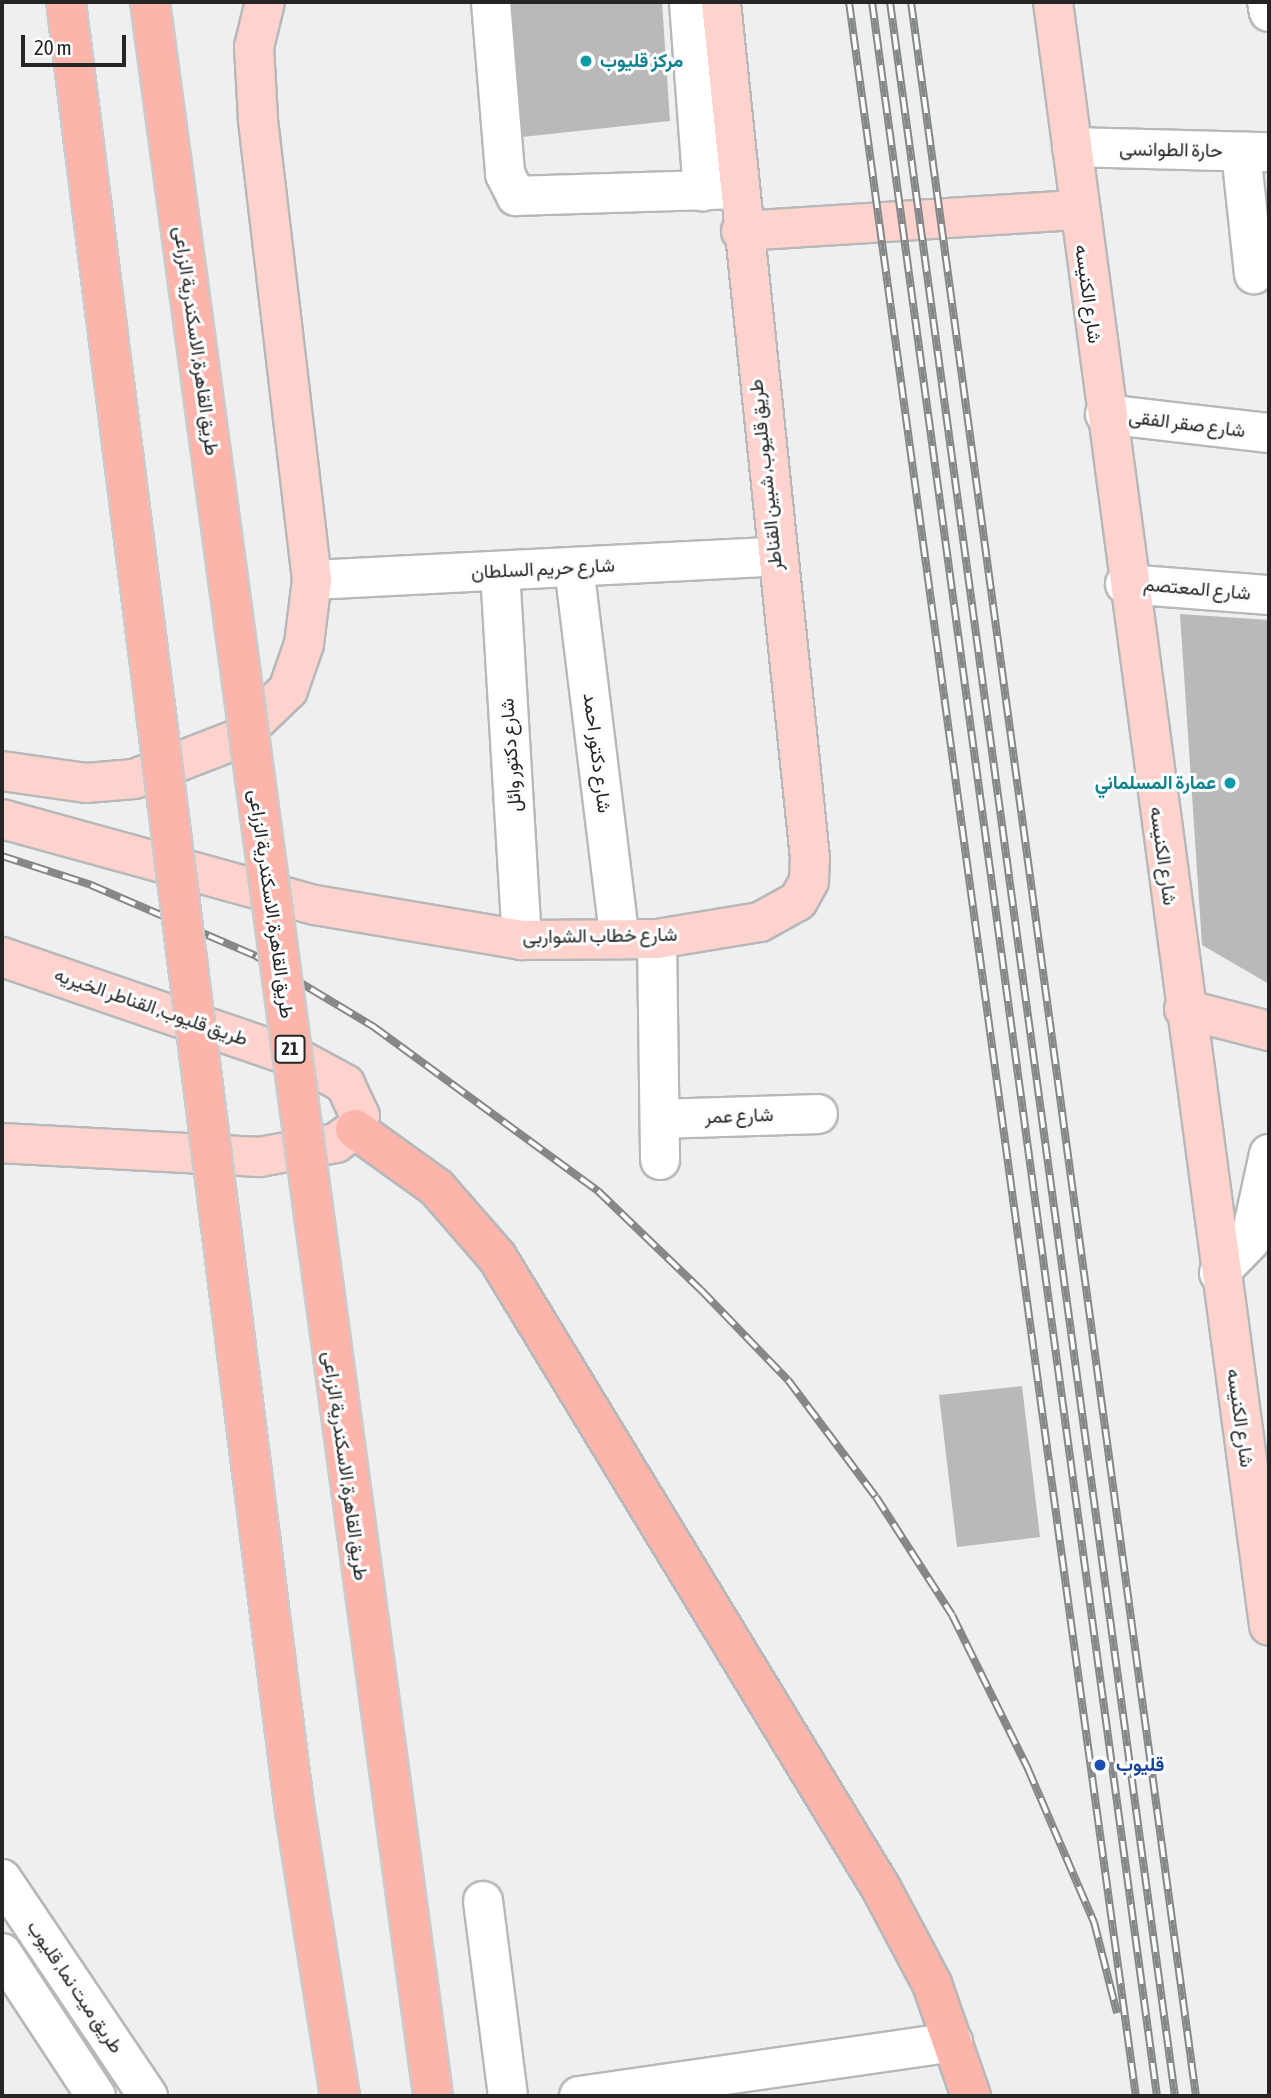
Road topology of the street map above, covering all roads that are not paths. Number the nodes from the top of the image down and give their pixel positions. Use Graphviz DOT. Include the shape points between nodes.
graph roads {
  1 [pos="66,2"];
  2 [pos="150,2"];
  3 [pos="265,2"];
  4 [pos="491,2"];
  5 [pos="689,2"];
  6 [pos="721,2"];
  7 [pos="1053,2"];
  8 [pos="1268,2"];
  9 [pos="1269,12"];
  10 [pos="1072,147"];
  11 [pos="1255,152"];
  12 [pos="720,190"];
  13 [pos="1076,210"];
  14 [pos="741,231"];
  15 [pos="1254,274"];
  16 [pos="1105,414"];
  17 [pos="1269,433"];
  18 [pos="774,557"];
  19 [pos="574,567"];
  20 [pos="500,571"];
  21 [pos="312,580"];
  22 [pos="1125,584"];
  23 [pos="1269,595"];
  24 [pos="2,771"];
  25 [pos="2,819"];
  26 [pos="760,922"];
  27 [pos="639,939"];
  28 [pos="522,940"];
  29 [pos="2,957"];
  30 [pos="1184,1009"];
  31 [pos="1269,1031"];
  32 [pos="818,1114"];
  33 [pos="660,1119"];
  34 [pos="355,1129"];
  35 [pos="2,1143"];
  36 [pos="1269,1154"];
  37 [pos="660,1160"];
  38 [pos="1219,1273"];
  39 [pos="1269,1626"];
  40 [pos="2,1879"];
  41 [pos="483,1901"];
  42 [pos="2,1953"];
  43 [pos="953,2042"];
  44 [pos="96,2096"];
  45 [pos="148,2096"];
  46 [pos="340,2096"];
  47 [pos="433,2096"];
  48 [pos="508,2096"];
  49 [pos="579,2096"];
  50 [pos="971,2096"];
  1 -- 46 [label="highway, bridge" via="297,1825"];
  2 -- 47 [label="highway, طريق القاهرة, الاسكندرية الزراعى / 21, bridge"];
  3 -- 21 [label="main road" via="254,47 258,118"];
  4 -- 12 [label="street" via="505,174 516,196"];
  5 -- 12 [label="street"];
  6 -- 12 [label="main road, طريق قليوب, شبين القناطر"];
  7 -- 10 [label="main road, شارع الكنيسه"];
  8 -- 9 [label="street"];
  10 -- 11 [label="street, حارة الطوانسى"];
  10 -- 13 [label="main road, شارع الكنيسه"];
  11 -- 15 [label="street"];
  12 -- 14 [label="main road, طريق قليوب, شبين القناطر"];
  13 -- 14 [label="main road"];
  13 -- 16 [label="main road, شارع الكنيسه"];
  14 -- 18 [label="main road, طريق قليوب, شبين القناطر"];
  16 -- 17 [label="street, شارع صقر الفقى"];
  16 -- 22 [label="main road, شارع الكنيسه"];
  18 -- 19 [label="street, شارع حريم السلطان"];
  18 -- 26 [label="main road, طريق قليوب, شبين القناطر" via="810,859 809,881 798,901"];
  19 -- 20 [label="street, شارع حريم السلطان"];
  19 -- 27 [label="street, شارع دكتور احمد"];
  20 -- 21 [label="street, شارع حريم السلطان"];
  20 -- 28 [label="street, شارع دكتور وائل"];
  21 -- 24 [label="main road" via="304,644 288,690 237,739 134,779 86,783"];
  22 -- 23 [label="street, شارع المعتصم"];
  22 -- 30 [label="main road, شارع الكنيسه"];
  25 -- 28 [label="main road, شارع خطاب الشواربى" via="315,905"];
  26 -- 27 [label="main road, شارع خطاب الشواربى"];
  27 -- 28 [label="main road, شارع خطاب الشواربى"];
  27 -- 33 [label="street, شارع دكتور احمد"];
  29 -- 34 [label="main road, طريق قليوب, القناطر الخيريه" via="297,1058 345,1084 360,1116"];
  30 -- 31 [label="main road"];
  30 -- 38 [label="main road, شارع الكنيسه"];
  32 -- 33 [label="street, شارع عمر"];
  33 -- 37 [label="street, شارع دكتور احمد"];
  34 -- 35 [label="main road" via="314,1150 259,1157"];
  34 -- 43 [label="highway" via="437,1188 496,1257 880,1888 932,1984"];
  36 -- 38 [label="street" via="1250,1241"];
  38 -- 39 [label="main road, شارع الكنيسه"];
  40 -- 45 [label="street, طريق ميت نما, قليوب"];
  41 -- 48 [label="street"];
  42 -- 44 [label="street"];
  43 -- 49 [label="street"];
  43 -- 50 [label="highway"];
}
